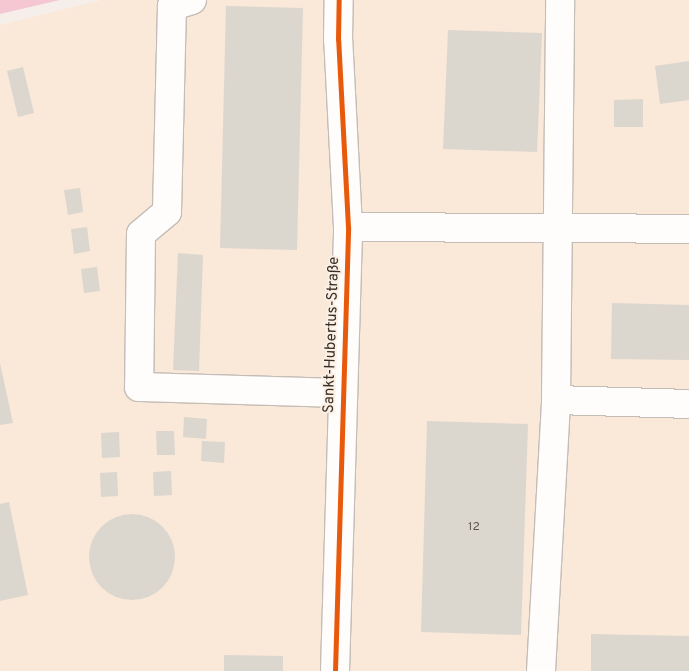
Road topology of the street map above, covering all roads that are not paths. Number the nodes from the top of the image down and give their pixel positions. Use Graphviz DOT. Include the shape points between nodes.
graph roads {
  1 [pos="192,0"];
  2 [pos="339,0"];
  3 [pos="560,0"];
  4 [pos="558,226"];
  5 [pos="348,227"];
  6 [pos="689,229"];
  7 [pos="342,393"];
  8 [pos="556,400"];
  9 [pos="689,404"];
  10 [pos="335,671"];
  11 [pos="541,671"];
  1 -- 7 [label="street" via="172,6 167,212 142,234 139,387"];
  2 -- 5 [label="street, Sankt-Hubertus-Straße" via="338,39"];
  3 -- 4 [label="street"];
  4 -- 5 [label="street"];
  4 -- 6 [label="street"];
  4 -- 8 [label="street"];
  5 -- 7 [label="street, Sankt-Hubertus-Straße"];
  7 -- 10 [label="street, Sankt-Hubertus-Straße"];
  8 -- 9 [label="street"];
  8 -- 11 [label="street"];
}
